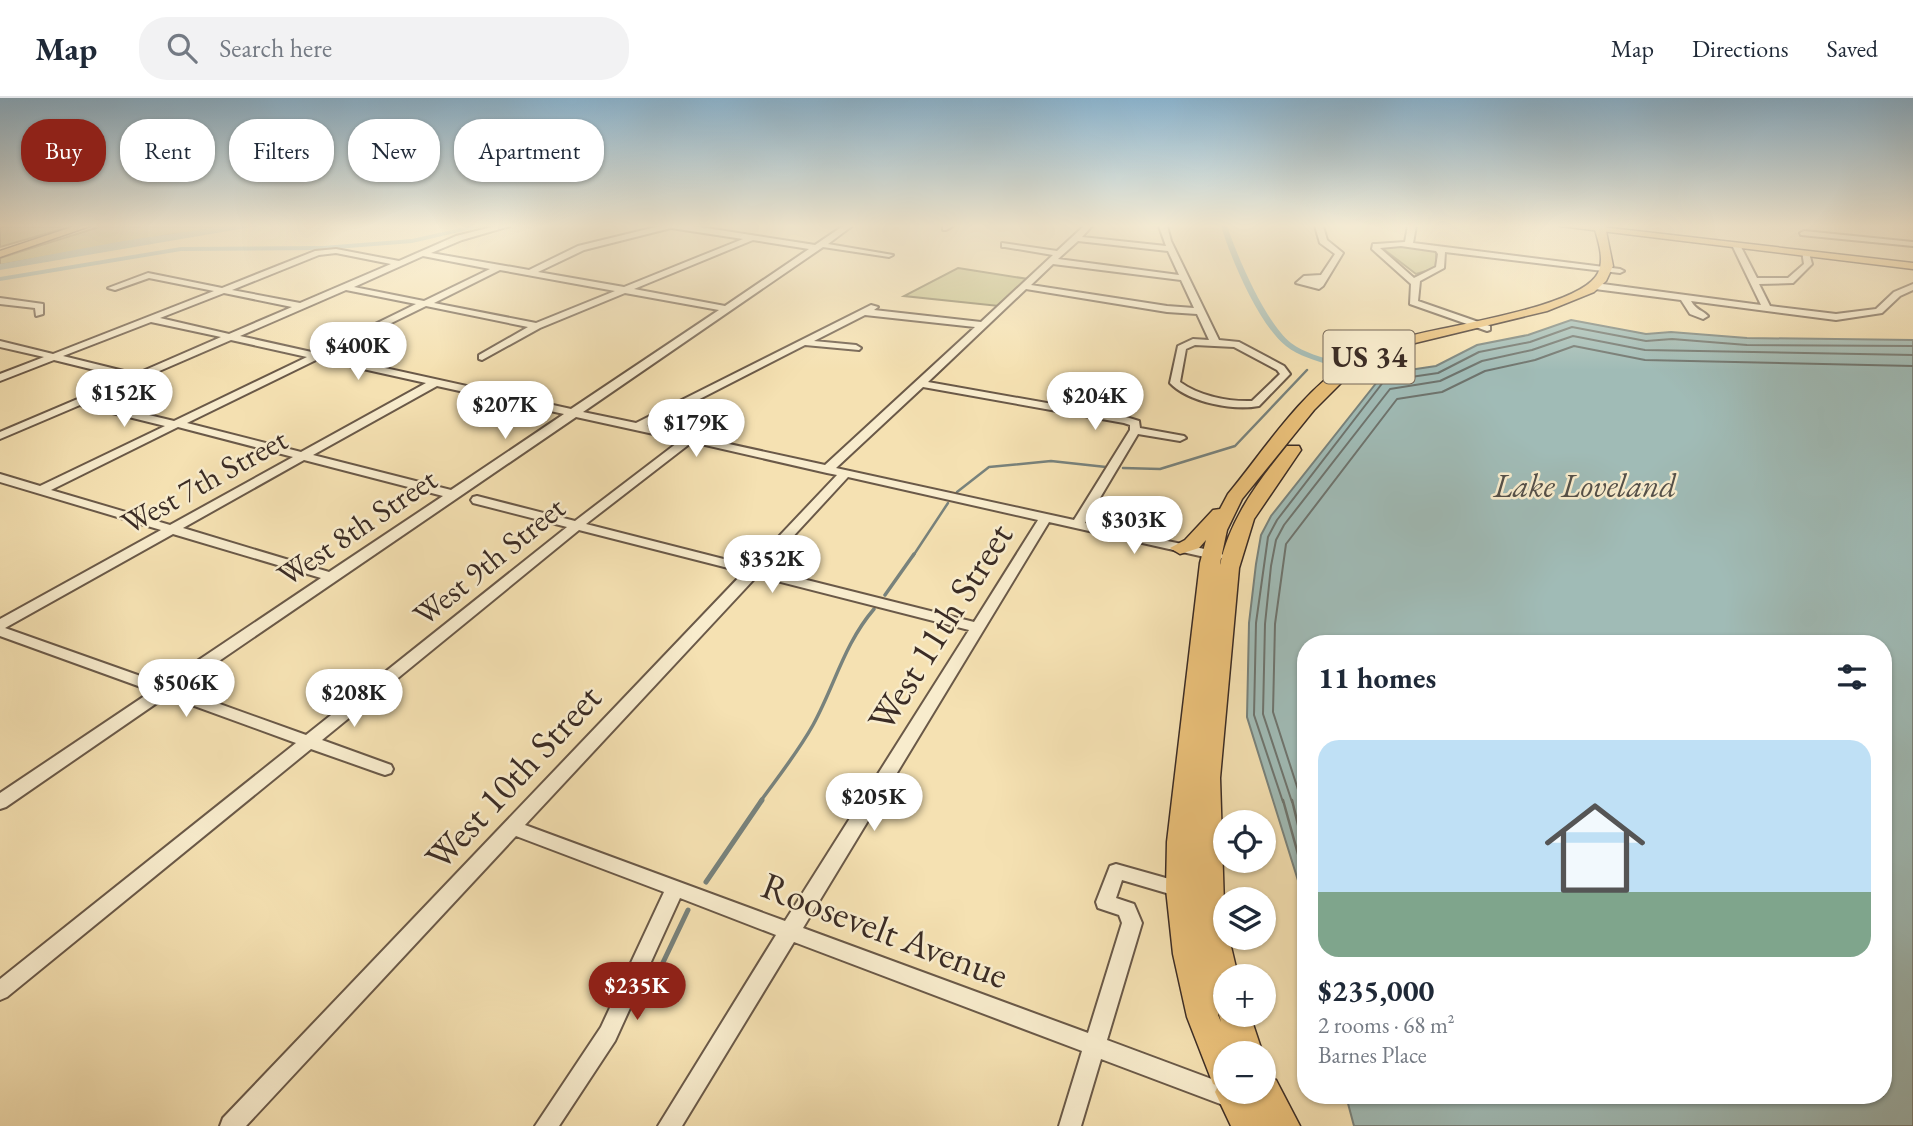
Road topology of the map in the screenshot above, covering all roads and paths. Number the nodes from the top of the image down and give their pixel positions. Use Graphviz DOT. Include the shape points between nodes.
graph roads {
  1 [pos="269,274"];
  2 [pos="373,274"];
  3 [pos="486,274"];
  4 [pos="540,274"];
  5 [pos="660,274"];
  6 [pos="780,274"];
  7 [pos="1037,274"];
  8 [pos="1159,274"];
  9 [pos="1182,274"];
  10 [pos="1326,274"];
  11 [pos="1405,274"];
  12 [pos="1430,274"];
  13 [pos="1610,274"];
  14 [pos="1751,274"];
  15 [pos="1797,274"];
  16 [pos="1184,278"];
  17 [pos="1323,278"];
  18 [pos="1755,281"];
  19 [pos="1415,283"];
  20 [pos="1024,286"];
  21 [pos="343,287"];
  22 [pos="1601,287"];
  23 [pos="1913,287"];
  24 [pos="112,288"];
  25 [pos="623,290"];
  26 [pos="224,291"];
  27 [pos="1685,299"];
  28 [pos="0,301"];
  29 [pos="426,304"];
  30 [pos="300,306"];
  31 [pos="729,309"];
  32 [pos="1768,310"];
  33 [pos="1199,311"];
  34 [pos="38,314"];
  35 [pos="1703,316"];
  36 [pos="150,319"];
  37 [pos="983,325"];
  38 [pos="537,326"];
  39 [pos="1482,327"];
  40 [pos="230,337"];
  41 [pos="805,342"];
  42 [pos="1215,342"];
  43 [pos="0,344"];
  44 [pos="856,348"];
  45 [pos="315,356"];
  46 [pos="54,357"];
  47 [pos="482,357"];
  48 [pos="136,377"];
  49 [pos="0,378"];
  50 [pos="733,379"];
  51 [pos="434,383"];
  52 [pos="746,383"];
  53 [pos="920,383"];
  54 [pos="80,402"];
  55 [pos="573,414"];
  56 [pos="177,424"];
  57 [pos="635,428"];
  58 [pos="1135,430"];
  59 [pos="0,436"];
  60 [pos="1181,438"];
  61 [pos="687,441"];
  62 [pos="304,456"];
  63 [pos="827,470"];
  64 [pos="844,475"];
  65 [pos="0,478"];
  66 [pos="41,490"];
  67 [pos="454,495"];
  68 [pos="477,500"];
  69 [pos="1226,513"];
  70 [pos="1045,519"];
  71 [pos="576,526"];
  72 [pos="1077,526"];
  73 [pos="172,529"];
  74 [pos="1180,548"];
  75 [pos="1221,557"];
  76 [pos="753,572"];
  77 [pos="332,577"];
  78 [pos="0,625"];
  79 [pos="978,628"];
  80 [pos="0,631"];
  81 [pos="163,691"];
  82 [pos="308,743"];
  83 [pos="385,769"];
  84 [pos="0,802"];
  85 [pos="512,827"];
  86 [pos="675,889"];
  87 [pos="1180,889"];
  88 [pos="1211,923"];
  89 [pos="791,931"];
  90 [pos="1218,964"];
  91 [pos="0,991"];
  92 [pos="1215,1041"];
  93 [pos="1096,1048"];
  94 [pos="1213,1087"];
  95 [pos="1252,1104"];
  96 [pos="231,1126"];
  97 [pos="546,1126"];
  98 [pos="669,1126"];
  99 [pos="1070,1126"];
  100 [pos="1283,1126"];
  1 -- 26 [label="street"];
  2 -- 21 [label="street"];
  3 -- 29 [label="street"];
  4 -- 25 [label="street"];
  5 -- 25 [label="street"];
  6 -- 31 [label="street, West 8th Street"];
  7 -- 20 [label="street"];
  8 -- 16 [label="street"];
  9 -- 16 [label="street"];
  10 -- 17 [label="street"];
  11 -- 19 [label="street"];
  12 -- 19 [label="street"];
  13 -- 22 [label="highway"];
  14 -- 18 [label="street"];
  15 -- 18 [label="street" via="1790,281"];
  16 -- 33 [label="street"];
  18 -- 32 [label="street"];
  19 -- 39 [label="street" via="1413,302"];
  20 -- 33 [label="street"];
  20 -- 37 [label="street"];
  21 -- 29 [label="street"];
  21 -- 30 [label="street"];
  22 -- 27 [label="street"];
  22 -- 39 [label="highway, US 34"];
  23 -- 32 [label="street" via="1897,294 1885,308 1868,313 1823,317"];
  24 -- 26 [label="street" via="148,275"];
  25 -- 31 [label="street"];
  25 -- 38 [label="street"];
  26 -- 30 [label="street"];
  26 -- 36 [label="street"];
  27 -- 32 [label="street"];
  27 -- 35 [label="street" via="1693,312"];
  28 -- 34 [label="street" via="40,306"];
  29 -- 38 [label="street"];
  29 -- 45 [label="street"];
  30 -- 40 [label="street"];
  31 -- 55 [label="street, West 8th Street"];
  33 -- 42 [label="street"];
  36 -- 40 [label="street"];
  36 -- 46 [label="street"];
  37 -- 41 [label="street" via="869,309"];
  37 -- 53 [label="street"];
  38 -- 47 [label="street"];
  39 -- 69 [label="highway, US 34" via="1409,340 1354,365 1329,385"];
  39 -- 75 [label="highway, US 34" via="1401,351 1351,380 1258,495"];
  40 -- 45 [label="street"];
  40 -- 48 [label="street"];
  41 -- 44 [label="street"];
  41 -- 50 [label="street"];
  42 -- 42 [label="street" via="1182,346 1177,386 1249,405 1259,403 1285,374 1240,345"];
  43 -- 46 [label="street"];
  45 -- 51 [label="street"];
  45 -- 56 [label="street"];
  46 -- 48 [label="street"];
  46 -- 49 [label="street"];
  48 -- 54 [label="street"];
  50 -- 52 [label="street"];
  50 -- 57 [label="street"];
  51 -- 55 [label="street"];
  51 -- 62 [label="street, West 7th Street"];
  53 -- 58 [label="street" via="1132,421"];
  53 -- 63 [label="street"];
  54 -- 56 [label="street"];
  54 -- 59 [label="street"];
  55 -- 57 [label="street"];
  55 -- 67 [label="street, West 8th Street"];
  56 -- 62 [label="street"];
  56 -- 66 [label="street"];
  57 -- 61 [label="street"];
  58 -- 60 [label="street"];
  58 -- 72 [label="street"];
  61 -- 63 [label="street"];
  61 -- 71 [label="street, West 9th Street"];
  62 -- 67 [label="street"];
  62 -- 73 [label="street, West 7th Street"];
  63 -- 64 [label="street"];
  64 -- 70 [label="street"];
  64 -- 76 [label="street, West 10th Street"];
  65 -- 66 [label="street"];
  66 -- 73 [label="street"];
  67 -- 77 [label="street, West 8th Street"];
  68 -- 71 [label="street"];
  69 -- 74 [label="highway" via="1217,515 1192,544"];
  69 -- 75 [label="highway, US 34"];
  70 -- 72 [label="street"];
  70 -- 79 [label="street, West 11th Street"];
  71 -- 76 [label="street"];
  71 -- 82 [label="street, West 9th Street"];
  72 -- 74 [label="street"];
  73 -- 77 [label="street"];
  73 -- 78 [label="street, West 7th Street"];
  74 -- 75 [label="street"];
  75 -- 87 [label="highway, US 34" via="1180,842"];
  75 -- 88 [label="highway, US 34" via="1206,832"];
  76 -- 79 [label="street"];
  76 -- 85 [label="street, West 10th Street"];
  77 -- 81 [label="street, West 8th Street"];
  79 -- 89 [label="street, West 11th Street"];
  80 -- 81 [label="street"];
  81 -- 82 [label="street"];
  81 -- 84 [label="street, West 8th Street"];
  82 -- 83 [label="street"];
  82 -- 91 [label="street, West 9th Street"];
  85 -- 86 [label="street, Roosevelt Avenue"];
  85 -- 96 [label="street, West 10th Street"];
  86 -- 89 [label="street, Roosevelt Avenue"];
  86 -- 97 [label="street" via="608,1034"];
  87 -- 88 [label="highway" via="1196,898 1199,911"];
  87 -- 92 [label="highway, US 34" via="1194,979"];
  87 -- 93 [label="street" via="1116,871 1105,902 1127,909 1132,923"];
  88 -- 90 [label="highway, US 34"];
  89 -- 93 [label="street, Roosevelt Avenue"];
  89 -- 98 [label="street, West 11th Street"];
  93 -- 94 [label="street, Roosevelt Avenue"];
  93 -- 99 [label="street"];
  95 -- 100 [label="highway, US 34"];
}
